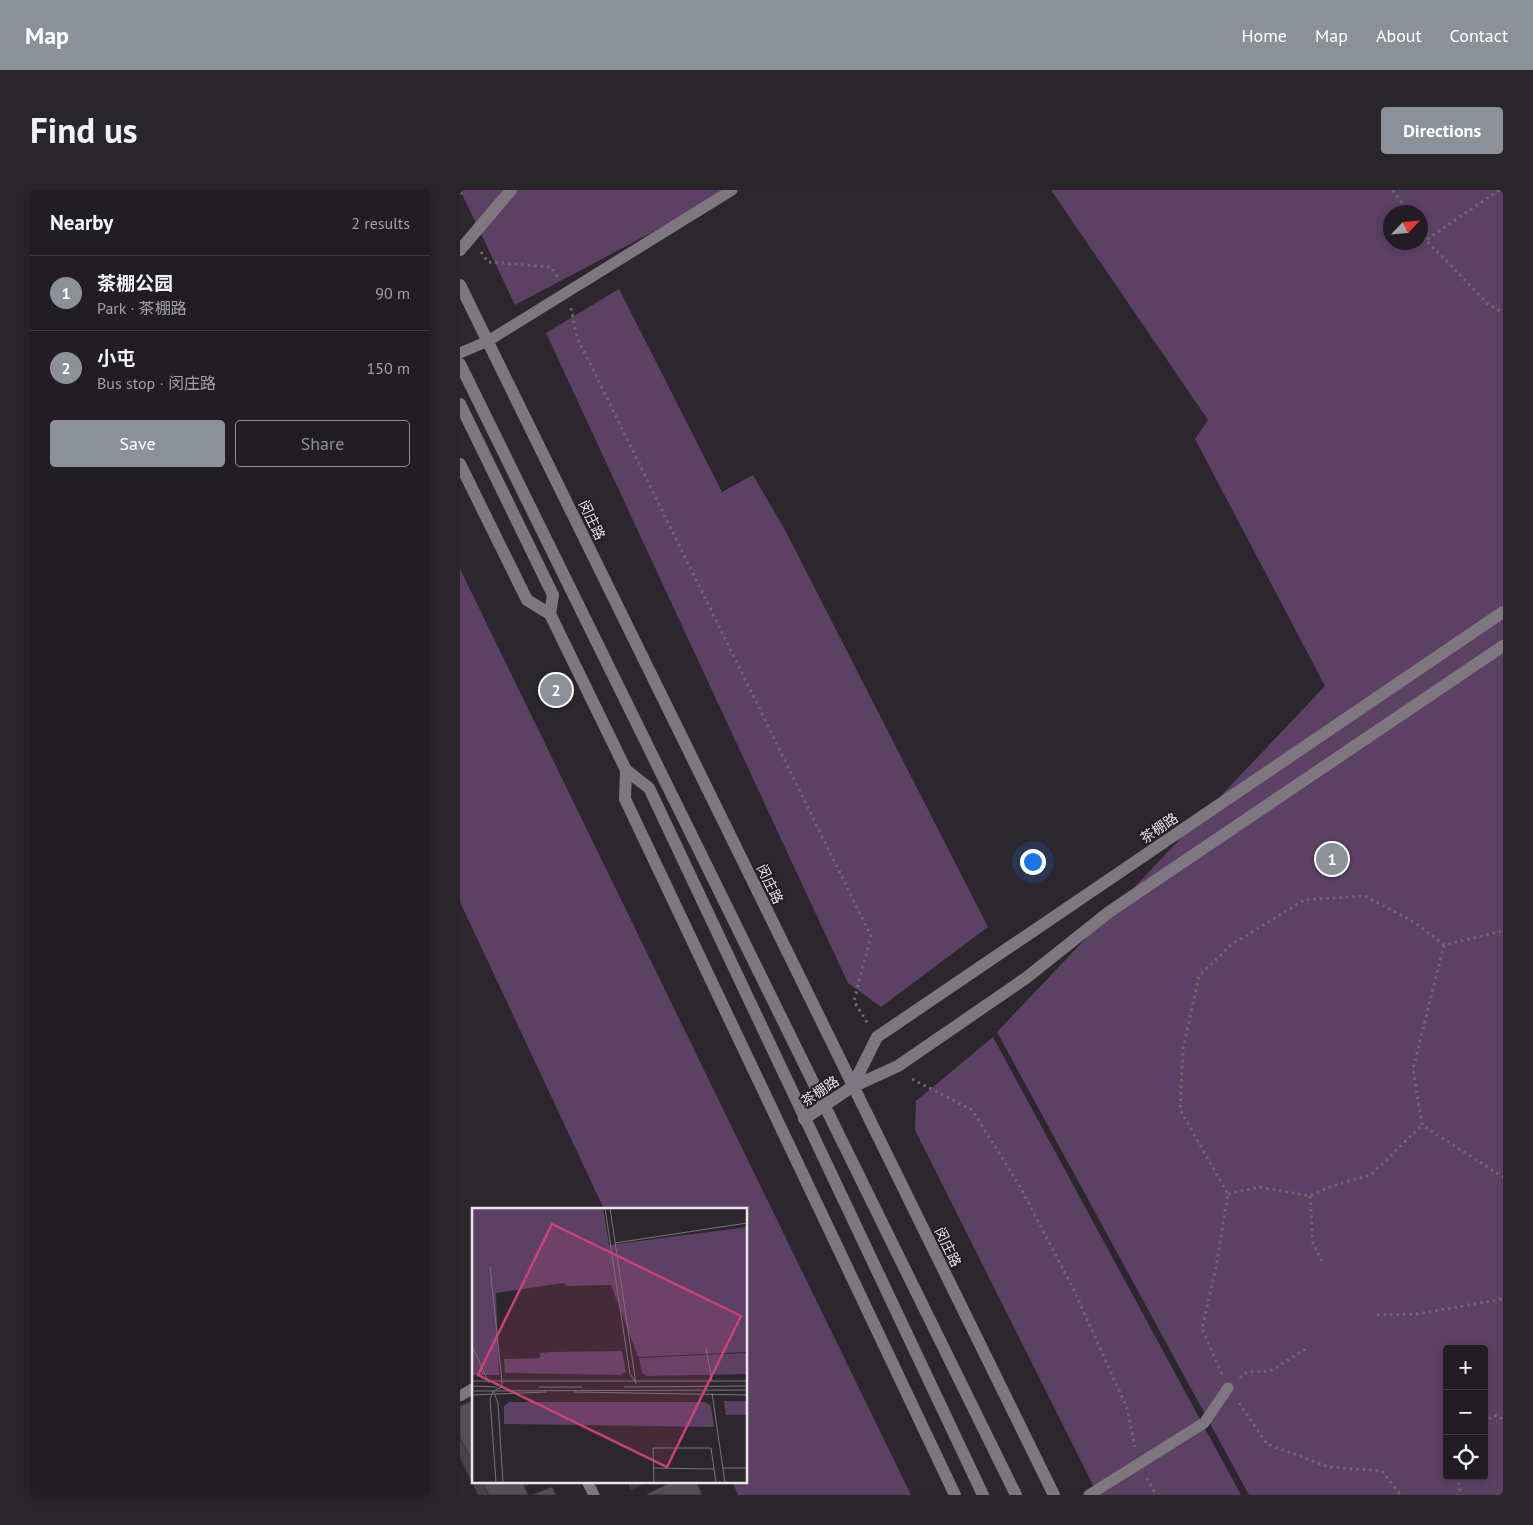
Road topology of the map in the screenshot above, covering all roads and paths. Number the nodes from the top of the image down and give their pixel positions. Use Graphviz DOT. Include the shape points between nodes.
graph roads {
  1 [pos="464,190"];
  2 [pos="511,190"];
  3 [pos="732,190"];
  4 [pos="1393,190"];
  5 [pos="1499,190"];
  6 [pos="460,194"];
  7 [pos="1403,205"];
  8 [pos="472,236"];
  9 [pos="1428,239"];
  10 [pos="1428,242"];
  11 [pos="460,250"];
  12 [pos="460,285"];
  13 [pos="568,292"];
  14 [pos="1503,313"];
  15 [pos="488,342"];
  16 [pos="460,353"];
  17 [pos="460,364"];
  18 [pos="460,404"];
  19 [pos="460,464"];
  20 [pos="1503,612"];
  21 [pos="550,614"];
  22 [pos="1503,646"];
  23 [pos="626,770"];
  24 [pos="1503,931"];
  25 [pos="1444,945"];
  26 [pos="877,1037"];
  27 [pos="905,1080"];
  28 [pos="852,1087"];
  29 [pos="826,1105"];
  30 [pos="804,1119"];
  31 [pos="1422,1125"];
  32 [pos="1503,1177"];
  33 [pos="1228,1194"];
  34 [pos="1310,1196"];
  35 [pos="1323,1262"];
  36 [pos="1503,1299"];
  37 [pos="1377,1315"];
  38 [pos="1306,1348"];
  39 [pos="1228,1388"];
  40 [pos="472,1389"];
  41 [pos="460,1396"];
  42 [pos="1503,1419"];
  43 [pos="1488,1420"];
  44 [pos="1139,1464"];
  45 [pos="1458,1480"];
  46 [pos="588,1482"];
  47 [pos="594,1495"];
  48 [pos="954,1495"];
  49 [pos="983,1495"];
  50 [pos="1016,1495"];
  51 [pos="1054,1495"];
  52 [pos="1089,1495"];
  53 [pos="1401,1495"];
  54 [pos="1457,1495"];
  1 -- 6 [label="path"];
  2 -- 8 [label="street"];
  3 -- 13 [label="lane"];
  4 -- 7 [label="path"];
  5 -- 9 [label="path"];
  8 -- 11 [label="street"];
  8 -- 13 [label="path" via="488,262 551,267"];
  10 -- 14 [label="path" via="1488,304"];
  12 -- 15 [label="street, 闵庄路"];
  13 -- 15 [label="lane"];
  13 -- 26 [label="path" via="577,337 871,936 854,1001"];
  15 -- 16 [label="lane"];
  15 -- 28 [label="street, 闵庄路"];
  17 -- 29 [label="street"];
  18 -- 21 [label="street" via="553,595"];
  19 -- 21 [label="street" via="527,600"];
  20 -- 26 [label="street, 茶棚路"];
  21 -- 23 [label="street"];
  22 -- 28 [label="street, 茶棚路" via="1108,912 1026,978 898,1066"];
  23 -- 30 [label="street" via="649,788"];
  23 -- 48 [label="street" via="625,799"];
  24 -- 25 [label="path"];
  25 -- 31 [label="path" via="1413,1069"];
  25 -- 33 [label="path" via="1414,922 1365,896 1304,900 1231,945 1199,976 1183,1048 1180,1110"];
  26 -- 28 [label="street, 茶棚路"];
  27 -- 44 [label="path" via="914,1079 972,1110 1018,1183 1072,1286 1127,1408"];
  28 -- 29 [label="street, 茶棚路"];
  28 -- 51 [label="street, 闵庄路"];
  29 -- 30 [label="street, 茶棚路"];
  29 -- 50 [label="street"];
  30 -- 49 [label="street"];
  31 -- 32 [label="path"];
  31 -- 34 [label="path" via="1371,1175"];
  33 -- 34 [label="path" via="1259,1187"];
  33 -- 39 [label="path" via="1202,1329"];
  34 -- 35 [label="path" via="1313,1243"];
  36 -- 37 [label="path" via="1417,1314"];
  38 -- 39 [label="path" via="1270,1372 1247,1372"];
  39 -- 44 [label="lane" via="1204,1423"];
  39 -- 53 [label="path" via="1267,1444 1329,1467 1382,1471"];
  40 -- 41 [label="lane"];
  42 -- 43 [label="path" via="1494,1416"];
  44 -- 52 [label="lane"];
  45 -- 54 [label="path" via="1460,1489"];
  46 -- 47 [label="lane"];
}
